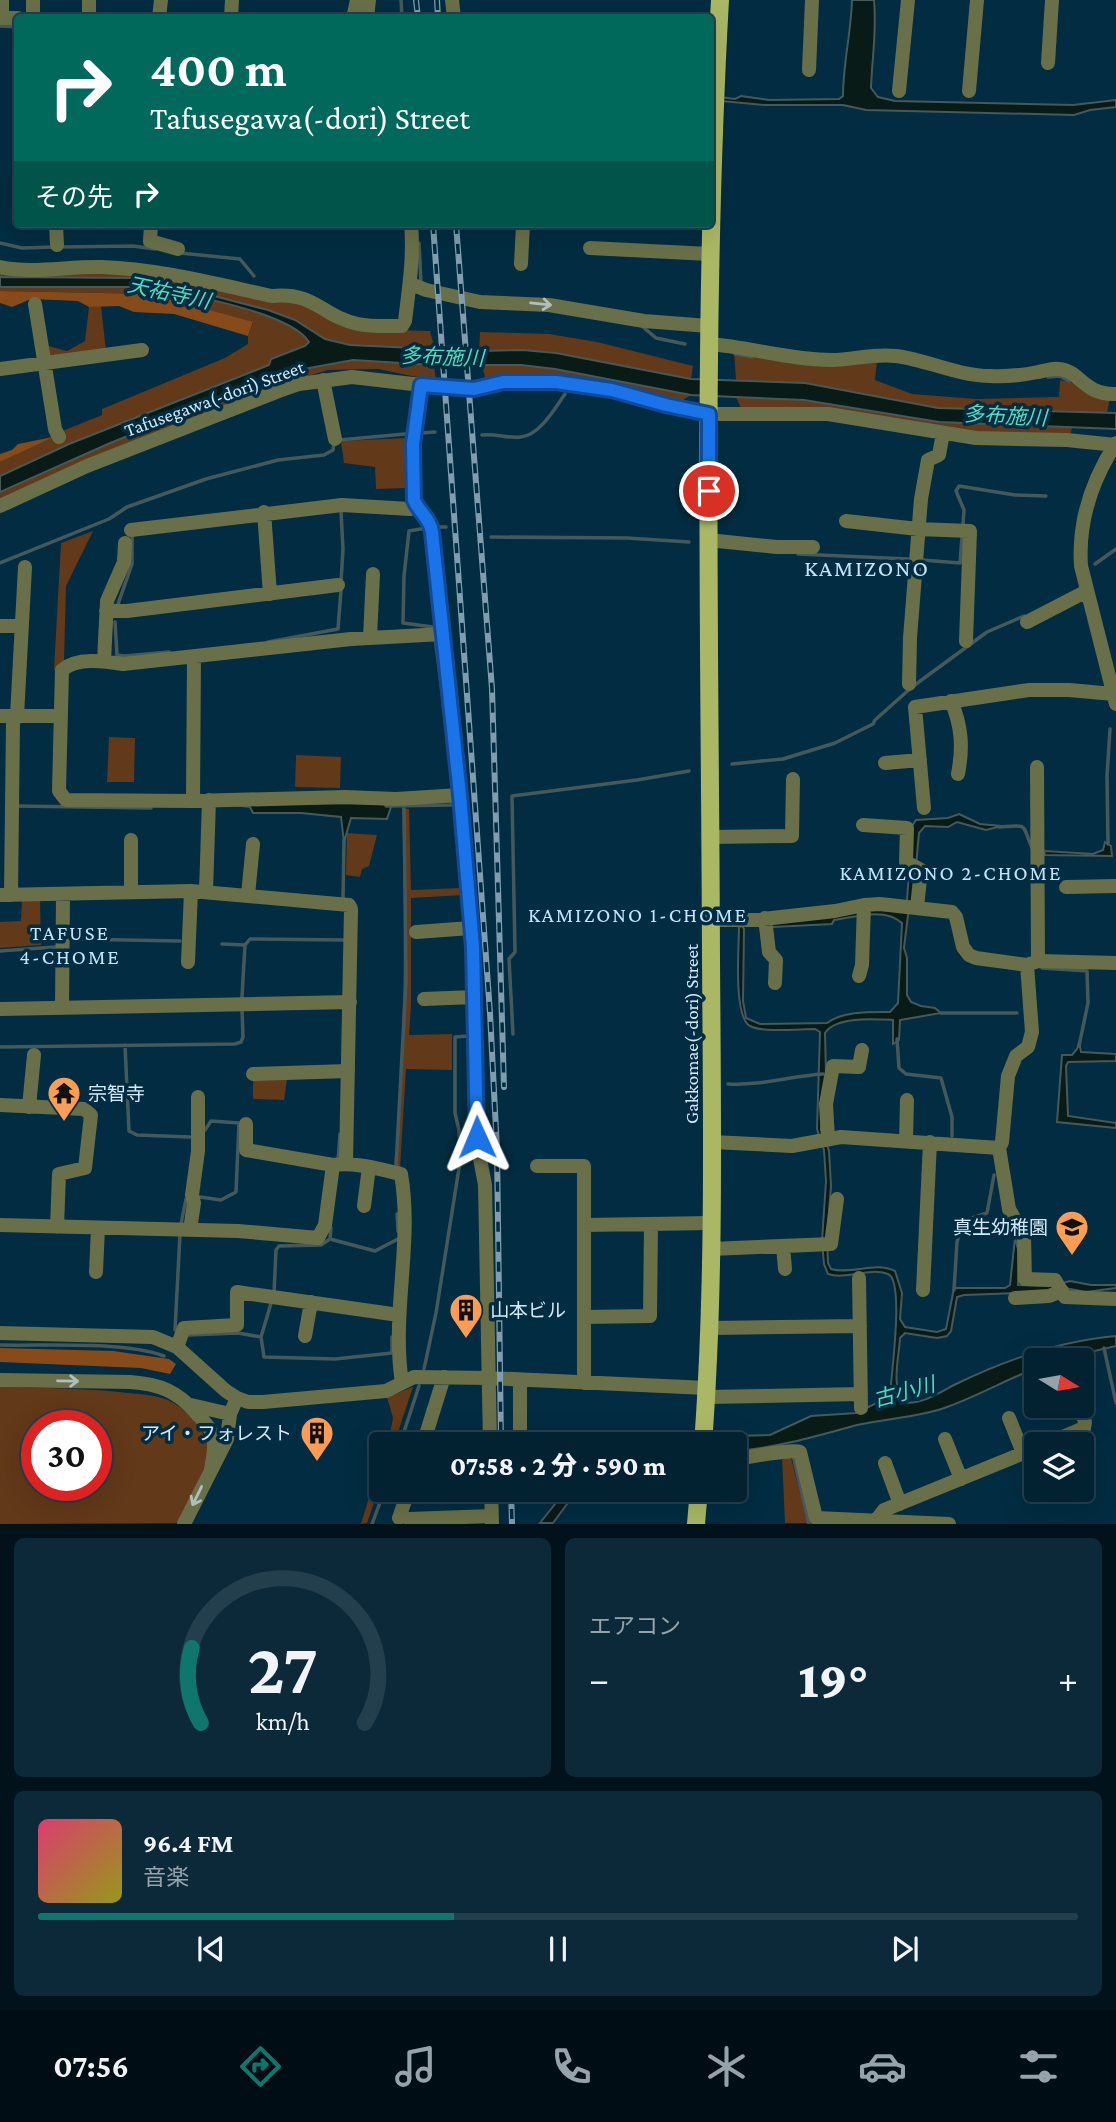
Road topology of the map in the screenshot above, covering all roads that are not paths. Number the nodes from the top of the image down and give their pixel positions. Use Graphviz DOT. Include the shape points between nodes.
graph roads {
  1 [pos="2,0"];
  2 [pos="720,0"];
  3 [pos="812,0"];
  4 [pos="908,0"];
  5 [pos="977,0"];
  6 [pos="1052,0"];
  7 [pos="1,18"];
  8 [pos="1048,63"];
  9 [pos="809,70"];
  10 [pos="714,88"];
  11 [pos="900,91"];
  12 [pos="970,91"];
  13 [pos="56,228"];
  14 [pos="151,228"];
  15 [pos="411,228"];
  16 [pos="523,228"];
  17 [pos="711,228"];
  18 [pos="57,245"];
  19 [pos="590,248"];
  20 [pos="177,250"];
  21 [pos="710,254"];
  22 [pos="522,264"];
  23 [pos="0,267"];
  24 [pos="411,284"];
  25 [pos="35,304"];
  26 [pos="709,335"];
  27 [pos="142,350"];
  28 [pos="44,363"];
  29 [pos="0,369"];
  30 [pos="323,380"];
  31 [pos="421,385"];
  32 [pos="1116,394"];
  33 [pos="709,414"];
  34 [pos="943,433"];
  35 [pos="59,437"];
  36 [pos="335,439"];
  37 [pos="1116,444"];
  38 [pos="0,506"];
  39 [pos="417,507"];
  40 [pos="264,512"];
  41 [pos="846,521"];
  42 [pos="918,528"];
  43 [pos="708,540"];
  44 [pos="813,547"];
  45 [pos="25,567"];
  46 [pos="373,574"];
  47 [pos="338,585"];
  48 [pos="1087,591"];
  49 [pos="270,594"];
  50 [pos="106,611"];
  51 [pos="1027,622"];
  52 [pos="0,626"];
  53 [pos="22,626"];
  54 [pos="437,635"];
  55 [pos="370,638"];
  56 [pos="966,641"];
  57 [pos="194,657"];
  58 [pos="104,661"];
  59 [pos="909,684"];
  60 [pos="1115,699"];
  61 [pos="951,701"];
  62 [pos="0,716"];
  63 [pos="17,716"];
  64 [pos="61,716"];
  65 [pos="920,760"];
  66 [pos="885,763"];
  67 [pos="1037,767"];
  68 [pos="958,774"];
  69 [pos="793,779"];
  70 [pos="454,795"];
  71 [pos="193,801"];
  72 [pos="208,806"];
  73 [pos="924,808"];
  74 [pos="863,825"];
  75 [pos="711,837"];
  76 [pos="131,840"];
  77 [pos="253,844"];
  78 [pos="1116,886"];
  79 [pos="1066,887"];
  80 [pos="198,891"];
  81 [pos="131,892"];
  82 [pos="63,894"];
  83 [pos="6,895"];
  84 [pos="248,895"];
  85 [pos="911,907"];
  86 [pos="864,911"];
  87 [pos="711,920"];
  88 [pos="766,923"];
  89 [pos="471,928"];
  90 [pos="416,932"];
  91 [pos="188,962"];
  92 [pos="1032,963"];
  93 [pos="1116,963"];
  94 [pos="859,976"];
  95 [pos="775,983"];
  96 [pos="474,997"];
  97 [pos="424,999"];
  98 [pos="345,1002"];
  99 [pos="62,1008"];
  100 [pos="0,1009"];
  101 [pos="862,1051"];
  102 [pos="34,1055"];
  103 [pos="343,1072"];
  104 [pos="253,1074"];
  105 [pos="198,1097"];
  106 [pos="907,1100"];
  107 [pos="0,1105"];
  108 [pos="29,1107"];
  109 [pos="246,1124"];
  110 [pos="823,1140"];
  111 [pos="906,1141"];
  112 [pos="712,1142"];
  113 [pos="930,1142"];
  114 [pos="999,1149"];
  115 [pos="340,1164"];
  116 [pos="537,1166"];
  117 [pos="369,1167"];
  118 [pos="837,1199"];
  119 [pos="364,1206"];
  120 [pos="711,1223"];
  121 [pos="651,1224"];
  122 [pos="0,1225"];
  123 [pos="584,1225"];
  124 [pos="57,1227"];
  125 [pos="98,1228"];
  126 [pos="190,1230"];
  127 [pos="783,1246"];
  128 [pos="711,1249"];
  129 [pos="785,1269"];
  130 [pos="96,1272"];
  131 [pos="859,1278"];
  132 [pos="1058,1286"];
  133 [pos="923,1290"];
  134 [pos="1015,1298"];
  135 [pos="1116,1299"];
  136 [pos="311,1302"];
  137 [pos="398,1315"];
  138 [pos="584,1317"];
  139 [pos="860,1326"];
  140 [pos="711,1328"];
  141 [pos="0,1333"];
  142 [pos="305,1336"];
  143 [pos="177,1347"];
  144 [pos="444,1377"];
  145 [pos="489,1378"];
  146 [pos="0,1380"];
  147 [pos="520,1380"];
  148 [pos="402,1383"];
  149 [pos="584,1383"];
  150 [pos="706,1393"];
  151 [pos="237,1398"];
  152 [pos="191,1405"];
  153 [pos="230,1414"];
  154 [pos="1009,1418"];
  155 [pos="1084,1418"];
  156 [pos="427,1432"];
  157 [pos="490,1432"];
  158 [pos="520,1432"];
  159 [pos="704,1432"];
  160 [pos="1074,1432"];
  161 [pos="945,1439"];
  162 [pos="1024,1441"];
  163 [pos="1024,1453"];
  164 [pos="747,1456"];
  165 [pos="886,1463"];
  166 [pos="211,1469"];
  167 [pos="961,1479"];
  168 [pos="407,1502"];
  169 [pos="491,1502"];
  170 [pos="698,1502"];
  171 [pos="900,1504"];
  172 [pos="877,1519"];
  173 [pos="491,1520"];
  174 [pos="424,1521"];
  175 [pos="184,1524"];
  176 [pos="696,1524"];
  177 [pos="949,1524"];
  1 -- 7 [label="street"];
  2 -- 10 [label="main road, Gakkomae(-dori) Street"];
  3 -- 9 [label="street"];
  4 -- 11 [label="street"];
  5 -- 12 [label="street"];
  6 -- 8 [label="street"];
  13 -- 18 [label="street"];
  14 -- 20 [label="street" via="150,241"];
  15 -- 24 [label="street"];
  16 -- 22 [label="street"];
  17 -- 21 [label="main road, Gakkomae(-dori) Street"];
  19 -- 21 [label="street"];
  21 -- 26 [label="main road, Gakkomae(-dori) Street"];
  23 -- 24 [label="street" via="148,270 272,296 290,294 359,324 402,326"];
  24 -- 26 [label="street, one-way" via="480,302 549,305"];
  25 -- 28 [label="street"];
  26 -- 32 [label="street" via="785,357 832,360 879,354 990,376 1056,368 1103,394"];
  26 -- 33 [label="main road, Gakkomae(-dori) Street"];
  27 -- 28 [label="street"];
  28 -- 29 [label="street"];
  28 -- 35 [label="street"];
  30 -- 31 [label="street, Tafusegawa(-dori) Street" via="352,377"];
  30 -- 36 [label="street"];
  30 -- 38 [label="street, Tafusegawa(-dori) Street" via="287,388 87,466"];
  31 -- 33 [label="street, Tafusegawa(-dori) Street" via="474,389 503,382 556,382 612,390"];
  31 -- 39 [label="street" via="413,444"];
  33 -- 34 [label="street, Tafusegawa(-dori) Street" via="828,414"];
  33 -- 43 [label="main road, Gakkomae(-dori) Street"];
  34 -- 37 [label="street, Tafusegawa(-dori) Street"];
  34 -- 42 [label="street" via="939,455 925,467"];
  37 -- 48 [label="street" via="1097,475 1079,545"];
  39 -- 40 [label="street" via="342,505"];
  39 -- 54 [label="street" via="432,527"];
  40 -- 49 [label="street"];
  40 -- 50 [label="street" via="128,536"];
  41 -- 42 [label="street"];
  42 -- 56 [label="street" via="970,531"];
  42 -- 59 [label="street"];
  43 -- 44 [label="street"];
  43 -- 75 [label="main road, Gakkomae(-dori) Street"];
  45 -- 53 [label="street"];
  46 -- 55 [label="street"];
  47 -- 49 [label="street"];
  48 -- 51 [label="street"];
  48 -- 60 [label="street"];
  49 -- 50 [label="street"];
  50 -- 58 [label="street"];
  52 -- 53 [label="street"];
  53 -- 63 [label="street"];
  54 -- 55 [label="street"];
  54 -- 70 [label="street"];
  55 -- 57 [label="street"];
  57 -- 58 [label="street" via="123,664"];
  57 -- 71 [label="street"];
  58 -- 64 [label="street" via="69,664 62,670"];
  60 -- 61 [label="street" via="1069,690 1029,690"];
  61 -- 65 [label="street" via="915,707"];
  61 -- 68 [label="street" via="960,721"];
  62 -- 63 [label="street"];
  63 -- 64 [label="street"];
  63 -- 83 [label="street" via="13,722"];
  64 -- 71 [label="street" via="59,791 66,800"];
  65 -- 66 [label="street"];
  65 -- 73 [label="street"];
  67 -- 92 [label="street"];
  69 -- 75 [label="street" via="792,836"];
  70 -- 72 [label="street"];
  70 -- 89 [label="street"];
  71 -- 72 [label="street"];
  72 -- 80 [label="street"];
  74 -- 85 [label="street" via="907,828 913,866 921,870"];
  75 -- 87 [label="main road, Gakkomae(-dori) Street"];
  76 -- 81 [label="street"];
  77 -- 84 [label="street"];
  78 -- 79 [label="street"];
  80 -- 81 [label="street"];
  80 -- 84 [label="street"];
  80 -- 91 [label="street"];
  81 -- 82 [label="street"];
  82 -- 83 [label="street"];
  82 -- 99 [label="street"];
  84 -- 98 [label="street" via="345,904 351,909"];
  85 -- 86 [label="street"];
  85 -- 92 [label="street" via="952,912 969,955"];
  86 -- 88 [label="street" via="835,911"];
  86 -- 94 [label="street"];
  87 -- 88 [label="street"];
  87 -- 112 [label="main road, Gakkomae(-dori) Street"];
  88 -- 95 [label="street" via="769,952 776,960"];
  89 -- 90 [label="street"];
  89 -- 96 [label="street"];
  92 -- 93 [label="street"];
  92 -- 114 [label="street" via="1032,1031 1028,1047 1016,1056 1008,1076"];
  96 -- 97 [label="street"];
  96 -- 145 [label="street" via="477,1143 485,1185"];
  98 -- 99 [label="street"];
  98 -- 103 [label="street"];
  99 -- 100 [label="street"];
  101 -- 110 [label="street" via="859,1067 833,1066"];
  102 -- 108 [label="street"];
  103 -- 104 [label="street"];
  103 -- 115 [label="street"];
  105 -- 126 [label="street"];
  106 -- 111 [label="street"];
  107 -- 108 [label="street"];
  108 -- 124 [label="street" via="84,1109 91,1115 85,1168 60,1174"];
  109 -- 115 [label="street" via="246,1150"];
  110 -- 111 [label="street"];
  110 -- 112 [label="street" via="792,1146"];
  111 -- 113 [label="street"];
  112 -- 120 [label="main road, Gakkomae(-dori) Street"];
  113 -- 114 [label="street"];
  113 -- 133 [label="street"];
  114 -- 132 [label="street" via="1009,1209 1024,1236 1025,1279"];
  115 -- 117 [label="street"];
  115 -- 126 [label="street" via="318,1238"];
  116 -- 123 [label="street" via="584,1166"];
  117 -- 119 [label="street"];
  117 -- 137 [label="street" via="401,1174 405,1242"];
  118 -- 127 [label="street" via="825,1245"];
  120 -- 121 [label="street"];
  120 -- 128 [label="main road, Gakkomae(-dori) Street"];
  121 -- 123 [label="street"];
  121 -- 138 [label="street" via="650,1316"];
  122 -- 124 [label="street"];
  123 -- 138 [label="street"];
  124 -- 125 [label="street"];
  125 -- 126 [label="street"];
  125 -- 130 [label="street"];
  127 -- 128 [label="street"];
  127 -- 129 [label="street"];
  128 -- 140 [label="main road, Gakkomae(-dori) Street"];
  131 -- 139 [label="street"];
  132 -- 134 [label="street" via="1049,1296"];
  132 -- 135 [label="street" via="1065,1297"];
  136 -- 137 [label="street"];
  136 -- 142 [label="street"];
  136 -- 143 [label="street" via="237,1292 237,1325 184,1328"];
  137 -- 148 [label="street"];
  138 -- 149 [label="street"];
  139 -- 140 [label="street"];
  139 -- 150 [label="street" via="861,1401"];
  140 -- 150 [label="main road, Gakkomae(-dori) Street"];
  141 -- 143 [label="street" via="153,1337"];
  143 -- 151 [label="street"];
  144 -- 145 [label="street"];
  144 -- 148 [label="street" via="414,1377"];
  144 -- 156 [label="street"];
  145 -- 147 [label="street"];
  145 -- 157 [label="street"];
  146 -- 152 [label="street, one-way" via="151,1384"];
  147 -- 149 [label="street"];
  147 -- 158 [label="street"];
  148 -- 151 [label="street" via="386,1391 263,1402"];
  149 -- 150 [label="street"];
  150 -- 159 [label="main road, Gakkomae(-dori) Street"];
  151 -- 153 [label="street"];
  152 -- 153 [label="street"];
  152 -- 166 [label="street" via="214,1438"];
  153 -- 166 [label="street" via="228,1439"];
  154 -- 162 [label="street"];
  155 -- 160 [label="street" via="1084,1428"];
  161 -- 167 [label="street"];
  163 -- 167 [label="street"];
  164 -- 172 [label="street" via="800,1452 816,1518"];
  165 -- 171 [label="street"];
  166 -- 175 [label="street, one-way"];
  167 -- 171 [label="street"];
  168 -- 174 [label="street" via="404,1518"];
  169 -- 173 [label="street"];
  170 -- 176 [label="main road"];
  171 -- 172 [label="street" via="884,1510"];
  172 -- 177 [label="street"];
  173 -- 174 [label="street"];
}
